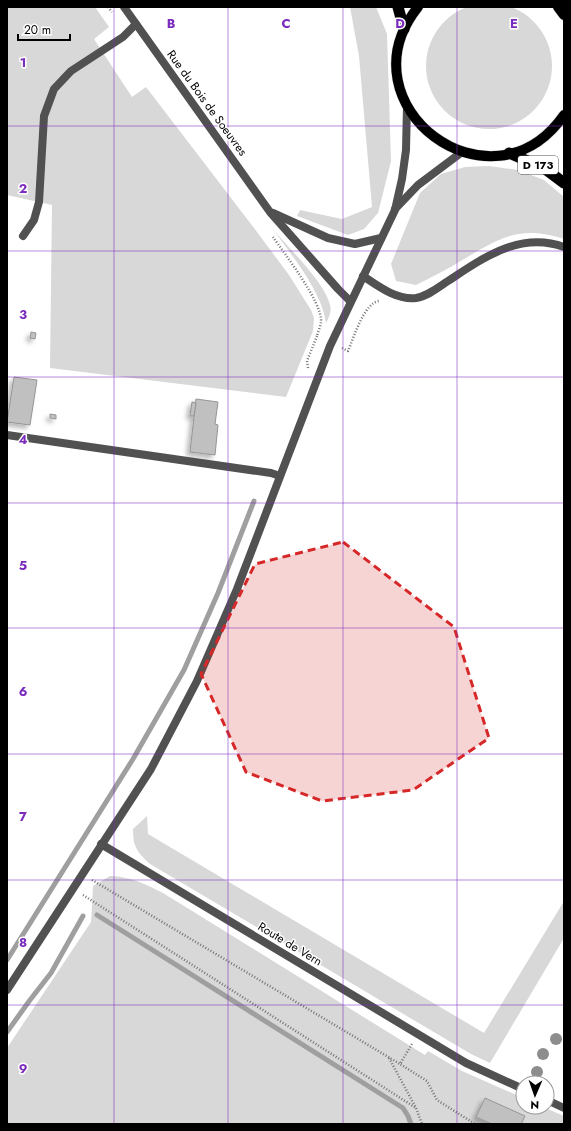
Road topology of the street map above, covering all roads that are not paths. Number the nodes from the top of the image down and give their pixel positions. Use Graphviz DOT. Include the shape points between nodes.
graph roads {
  1 [pos="124,7"];
  2 [pos="398,7"];
  3 [pos="418,7"];
  4 [pos="558,7"];
  5 [pos="564,15"];
  6 [pos="136,24"];
  7 [pos="404,29"];
  8 [pos="407,106"];
  9 [pos="564,115"];
  10 [pos="462,152"];
  11 [pos="509,153"];
  12 [pos="564,183"];
  13 [pos="395,210"];
  14 [pos="270,212"];
  15 [pos="23,236"];
  16 [pos="381,238"];
  17 [pos="564,247"];
  18 [pos="363,276"];
  19 [pos="350,301"];
  20 [pos="7,435"];
  21 [pos="280,476"];
  22 [pos="101,844"];
  23 [pos="7,990"];
  24 [pos="515,1085"];
  1 -- 6 [label="street, Rue du Bois de Soeuvres"];
  2 -- 7 [label="highway"];
  3 -- 7 [label="main road"];
  4 -- 5 [label="main road"];
  6 -- 14 [label="street, Rue du Bois de Soeuvres"];
  6 -- 15 [label="street" via="123,37 71,71 54,89 44,116 38,202 34,220"];
  7 -- 8 [label="main road" via="398,48 397,68"];
  8 -- 10 [label="main road" via="416,121 430,135"];
  8 -- 13 [label="street" via="406,150"];
  9 -- 11 [label="main road" via="540,140"];
  10 -- 11 [label="main road" via="478,155"];
  10 -- 13 [label="street" via="418,185"];
  11 -- 12 [label="highway, D 173" via="544,168"];
  13 -- 16 [label="street"];
  14 -- 16 [label="street" via="335,239 355,244"];
  14 -- 19 [label="street, Rue du Bois de Soeuvres"];
  16 -- 18 [label="street"];
  17 -- 18 [label="street" via="529,242 504,248 484,257 432,292 416,298 399,296"];
  18 -- 19 [label="street"];
  19 -- 21 [label="street"];
  20 -- 21 [label="street"];
  21 -- 22 [label="street" via="237,589 197,681 151,769"];
  22 -- 23 [label="street"];
  22 -- 24 [label="street, Route de Vern" via="466,1063"];
}
